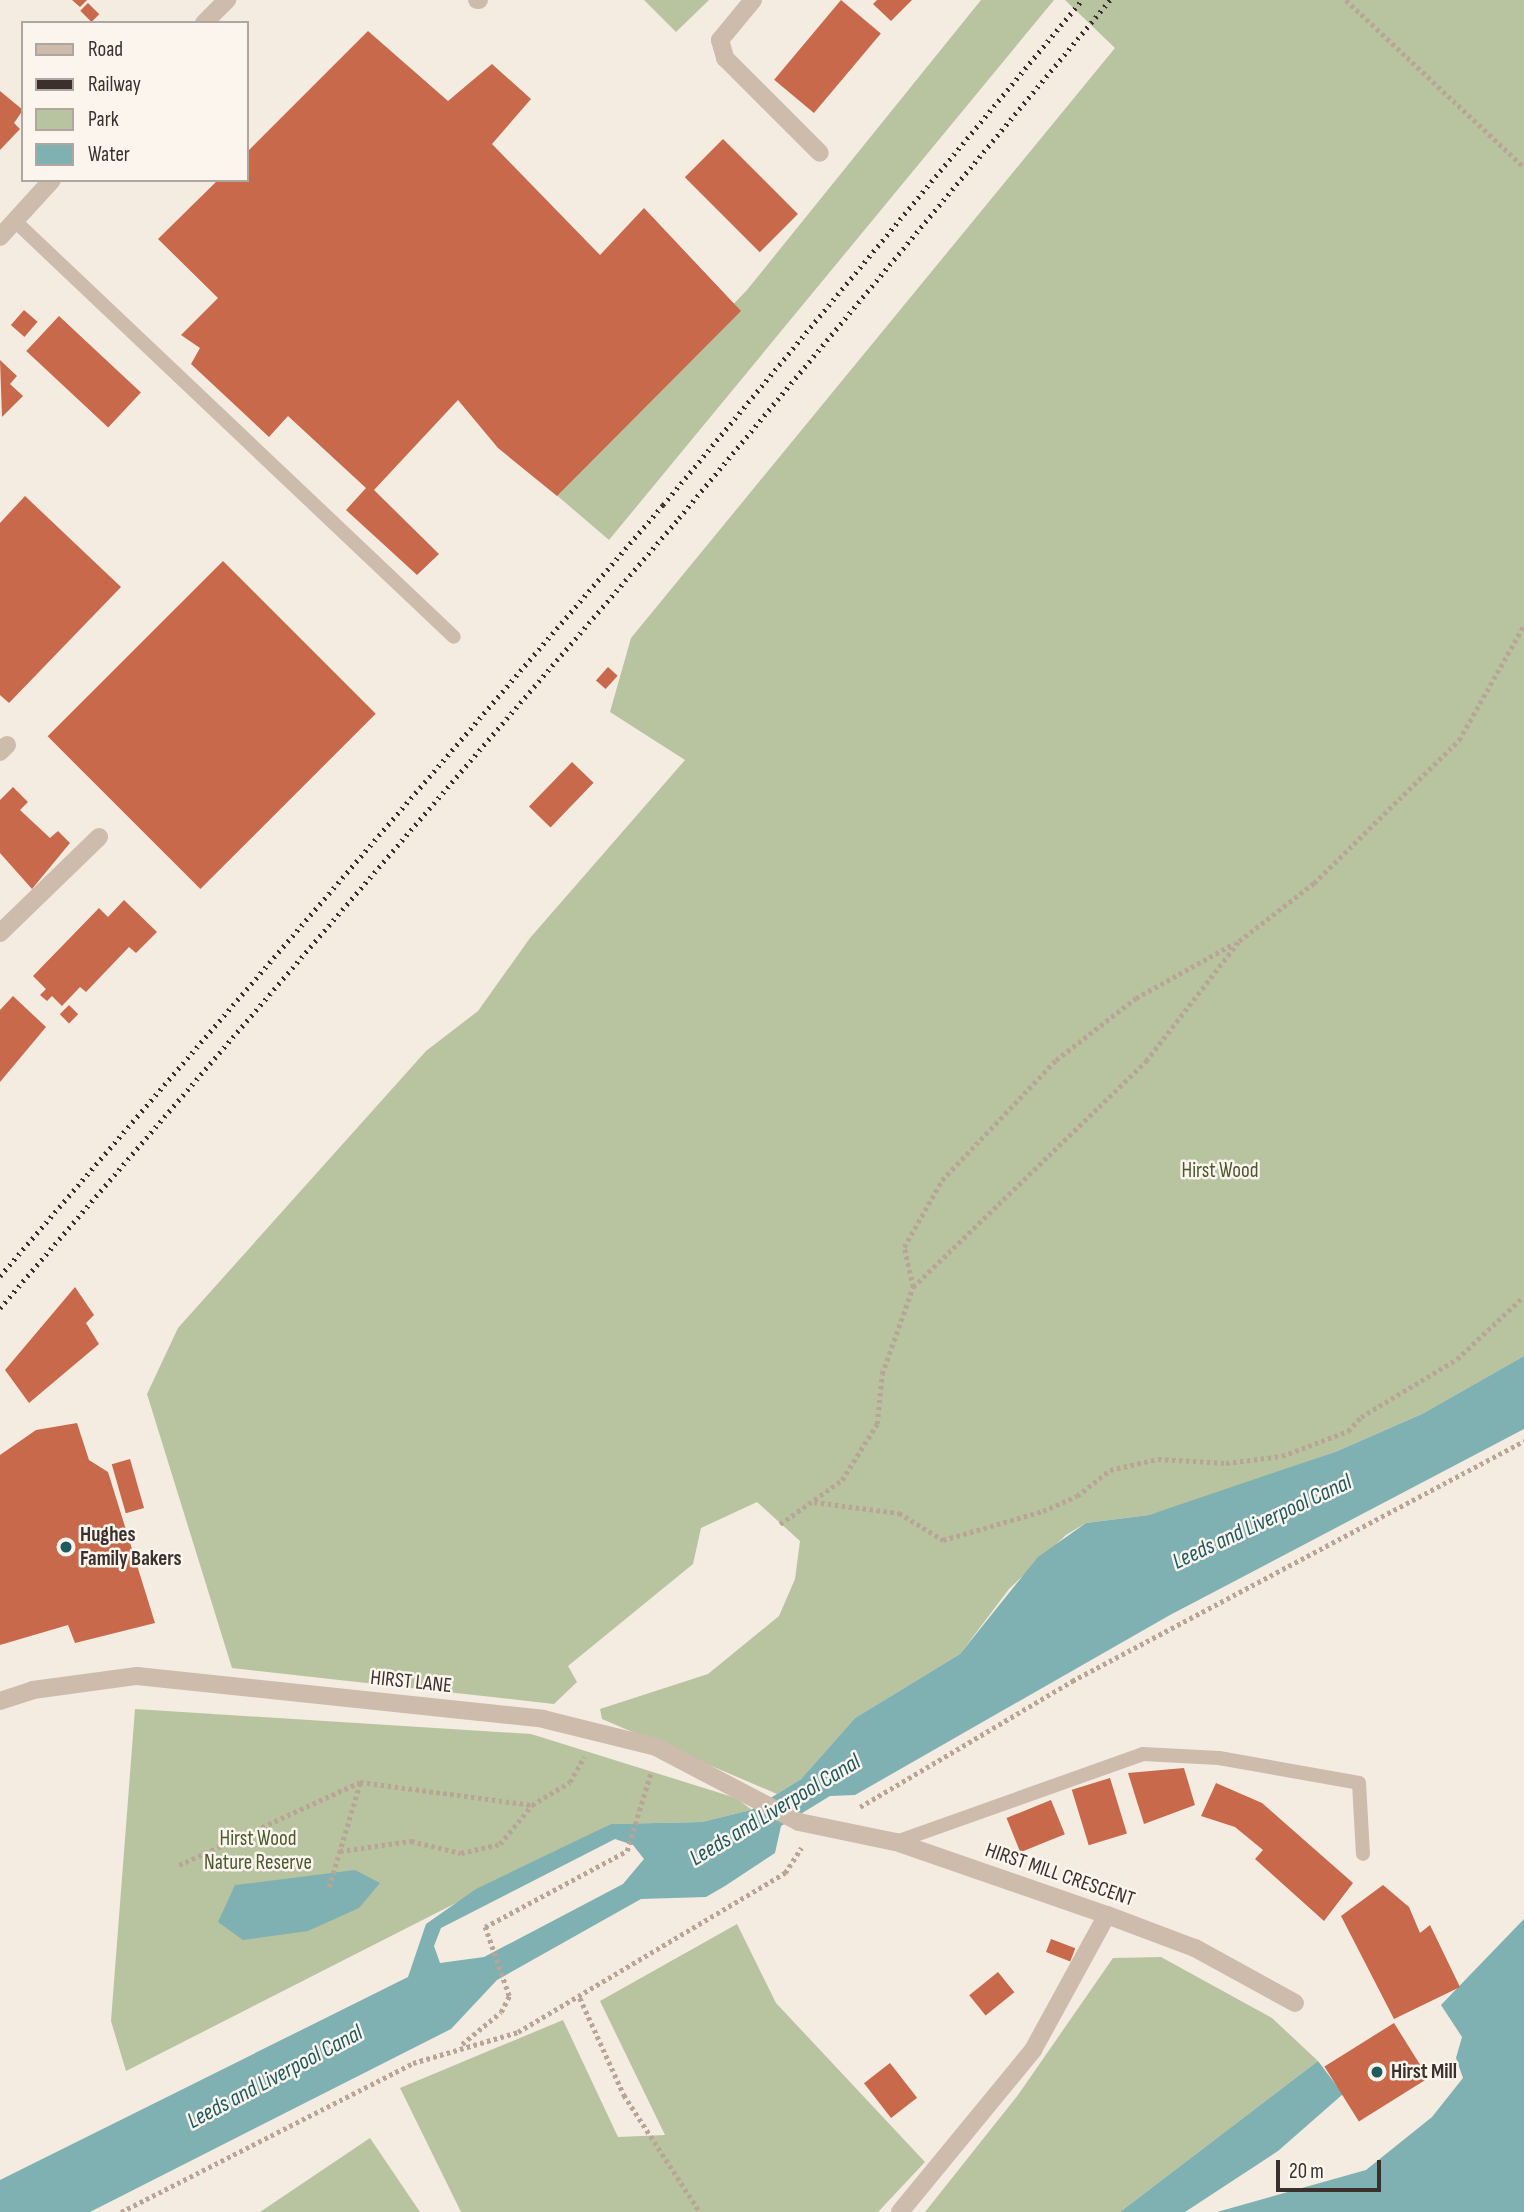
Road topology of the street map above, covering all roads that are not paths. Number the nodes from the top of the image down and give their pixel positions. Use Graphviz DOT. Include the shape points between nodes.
graph roads {
  1 [pos="227,0"];
  2 [pos="753,0"];
  3 [pos="206,21"];
  4 [pos="820,153"];
  5 [pos="50,182"];
  6 [pos="16,222"];
  7 [pos="0,237"];
  8 [pos="454,637"];
  9 [pos="99,837"];
  10 [pos="0,933"];
  11 [pos="0,1701"];
  12 [pos="799,1822"];
  13 [pos="895,1842"];
  14 [pos="1363,1854"];
  15 [pos="1107,1915"];
  16 [pos="1295,2003"];
  17 [pos="900,2212"];
  1 -- 3 [label="street"];
  2 -- 4 [label="street" via="720,40 725,58"];
  5 -- 6 [label="street"];
  6 -- 7 [label="street"];
  6 -- 8 [label="lane"];
  9 -- 10 [label="street"];
  11 -- 12 [label="street, HIRST LANE" via="33,1690 136,1676 543,1719 656,1747"];
  12 -- 13 [label="street, HIRST MILL CRESCENT"];
  13 -- 14 [label="lane" via="1143,1754 1219,1758 1359,1783"];
  13 -- 15 [label="street, HIRST MILL CRESCENT"];
  15 -- 16 [label="street, HIRST MILL CRESCENT" via="1195,1948"];
  15 -- 17 [label="street" via="1033,2050"];
}
